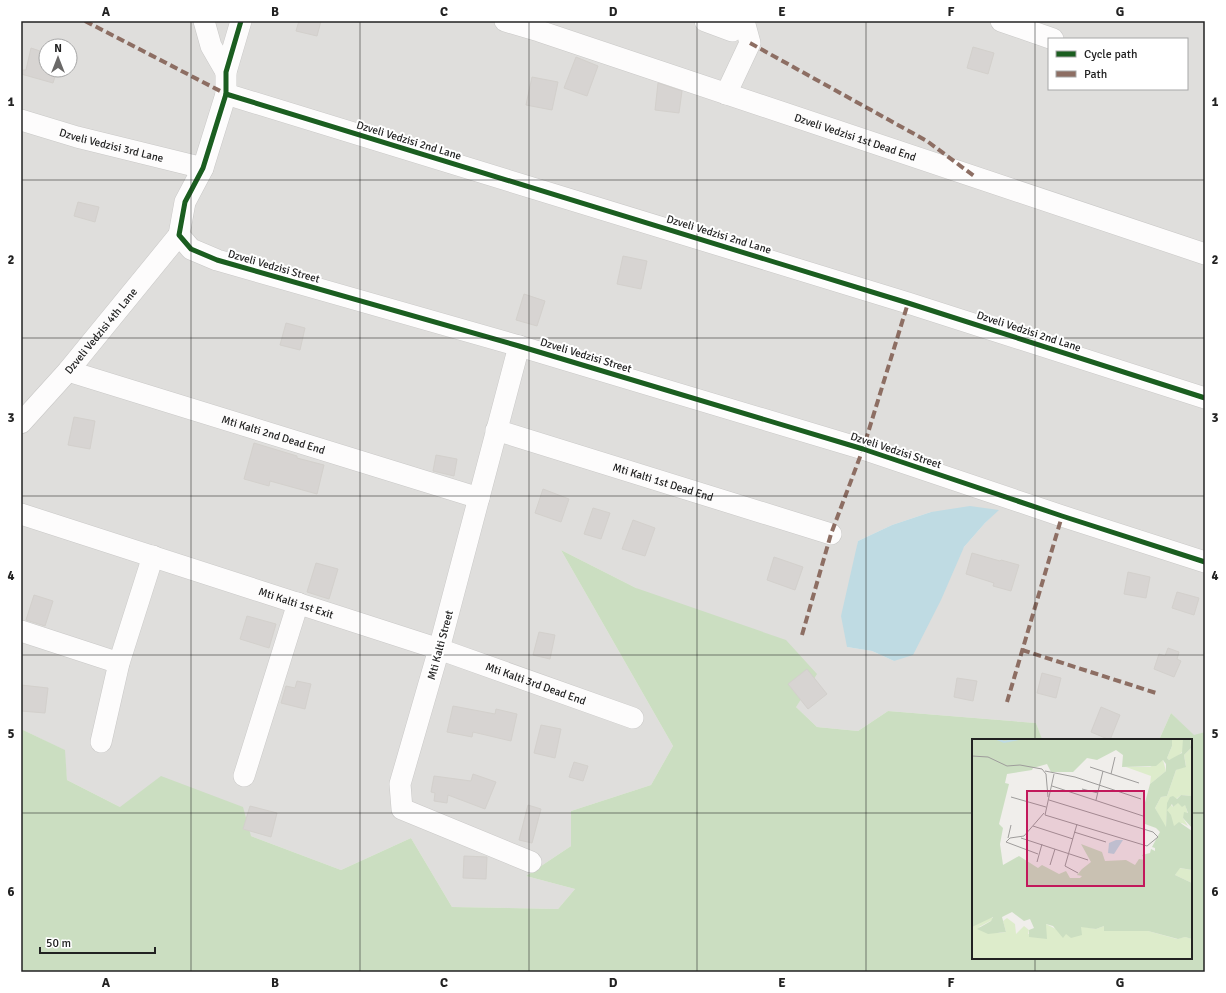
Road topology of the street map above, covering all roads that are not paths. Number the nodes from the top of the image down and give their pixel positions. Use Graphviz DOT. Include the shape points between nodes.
graph roads {
  1 [pos="204,21"];
  2 [pos="241,21"];
  3 [pos="505,21"];
  4 [pos="705,21"];
  5 [pos="1002,21"];
  6 [pos="744,22"];
  7 [pos="1050,38"];
  8 [pos="226,72"];
  9 [pos="226,94"];
  10 [pos="726,94"];
  11 [pos="21,120"];
  12 [pos="203,168"];
  13 [pos="178,235"];
  14 [pos="1205,254"];
  15 [pos="519,346"];
  16 [pos="68,372"];
  17 [pos="1205,398"];
  18 [pos="21,424"];
  19 [pos="496,430"];
  20 [pos="479,498"];
  21 [pos="21,514"];
  22 [pos="831,534"];
  23 [pos="153,556"];
  24 [pos="1205,562"];
  25 [pos="298,603"];
  26 [pos="21,631"];
  27 [pos="439,649"];
  28 [pos="119,663"];
  29 [pos="633,718"];
  30 [pos="101,742"];
  31 [pos="244,776"];
  32 [pos="531,862"];
  1 -- 8 [label="street" via="211,46"];
  2 -- 8 [label="street"];
  3 -- 10 [label="street, Dzveli Vedzisi 1st Dead End"];
  4 -- 6 [label="street" via="732,31"];
  5 -- 7 [label="street"];
  6 -- 10 [label="street" via="750,43"];
  8 -- 9 [label="street"];
  9 -- 12 [label="street"];
  9 -- 17 [label="street, Dzveli Vedzisi 2nd Lane" via="908,303"];
  10 -- 14 [label="street, Dzveli Vedzisi 1st Dead End"];
  11 -- 12 [label="street, Dzveli Vedzisi 3rd Lane"];
  12 -- 13 [label="street" via="185,202"];
  13 -- 15 [label="street, Dzveli Vedzisi Street" via="191,248 217,260"];
  13 -- 16 [label="street, Dzveli Vedzisi 4th Lane"];
  15 -- 19 [label="street, Mti Kalti Street"];
  15 -- 24 [label="street, Dzveli Vedzisi Street" via="864,448"];
  16 -- 18 [label="street, Dzveli Vedzisi 4th Lane"];
  16 -- 20 [label="street, Mti Kalti 2nd Dead End"];
  19 -- 20 [label="street, Mti Kalti Street"];
  19 -- 22 [label="street, Mti Kalti 1st Dead End"];
  20 -- 27 [label="street, Mti Kalti Street"];
  21 -- 23 [label="street, Mti Kalti 1st Exit"];
  23 -- 25 [label="street, Mti Kalti 1st Exit"];
  23 -- 28 [label="street"];
  25 -- 27 [label="street, Mti Kalti 1st Exit"];
  25 -- 31 [label="street"];
  26 -- 28 [label="street"];
  27 -- 29 [label="street, Mti Kalti 3rd Dead End"];
  27 -- 32 [label="street, Mti Kalti Street" via="400,784 402,809"];
  28 -- 30 [label="street"];
}
